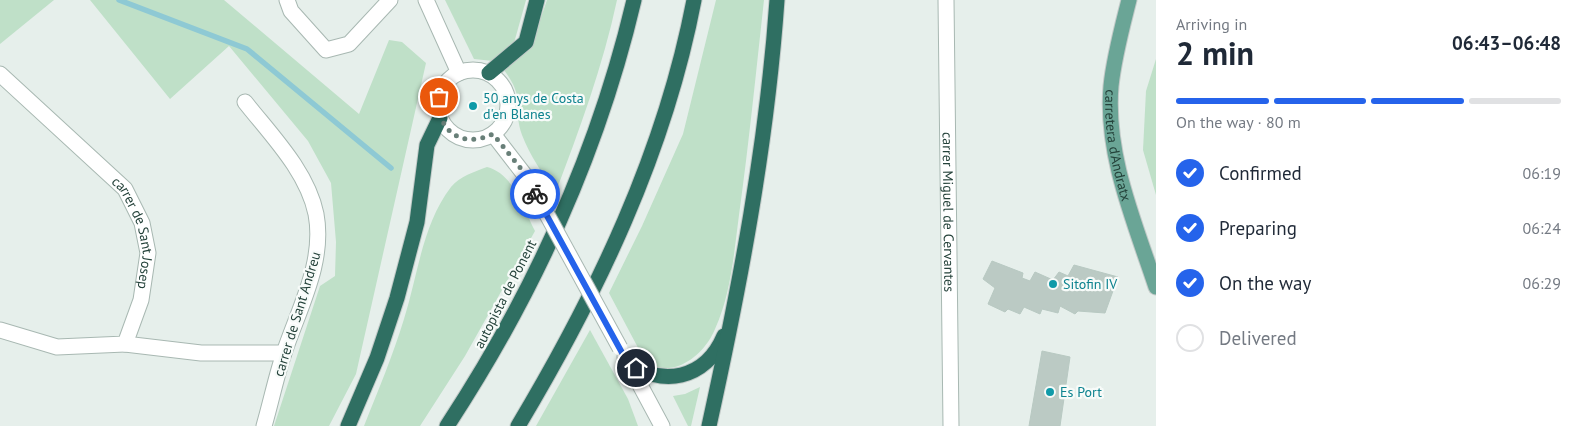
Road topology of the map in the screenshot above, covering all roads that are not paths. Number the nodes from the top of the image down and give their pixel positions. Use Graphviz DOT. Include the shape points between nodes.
graph roads {
  1 [pos="286,0"];
  2 [pos="390,0"];
  3 [pos="426,0"];
  4 [pos="537,0"];
  5 [pos="634,0"];
  6 [pos="694,0"];
  7 [pos="777,0"];
  8 [pos="946,0"];
  9 [pos="1129,0"];
  10 [pos="459,72"];
  11 [pos="0,74"];
  12 [pos="489,74"];
  13 [pos="244,102"];
  14 [pos="440,118"];
  15 [pos="493,134"];
  16 [pos="1156,287"];
  17 [pos="732,319"];
  18 [pos="0,330"];
  19 [pos="125,344"];
  20 [pos="284,353"];
  21 [pos="623,354"];
  22 [pos="264,426"];
  23 [pos="348,426"];
  24 [pos="448,426"];
  25 [pos="518,426"];
  26 [pos="662,426"];
  27 [pos="709,426"];
  28 [pos="951,426"];
  1 -- 2 [label="street" via="326,50 349,44"];
  3 -- 10 [label="street"];
  4 -- 12 [label="highway" via="526,42"];
  5 -- 24 [label="highway, autopista de Ponent" via="600,121 565,210 517,309"];
  6 -- 25 [label="highway" via="670,93 628,214 569,338"];
  7 -- 17 [label="highway" via="762,145"];
  8 -- 28 [label="street, carrer Miguel de Cervantes"];
  9 -- 16 [label="main road, carretera d'Andratx" via="1111,86 1111,117 1115,154"];
  10 -- 12 [label="street" via="479,70"];
  10 -- 14 [label="street" via="443,87 439,97"];
  11 -- 19 [label="street, carrer de Sant Josep" via="125,189 142,223 148,253 141,300"];
  12 -- 15 [label="street" via="499,81 508,102 502,125"];
  13 -- 20 [label="street, carrer de Sant Andreu" via="293,165 316,213 318,240 312,272"];
  14 -- 15 [label="street" via="453,134 462,139 484,138"];
  14 -- 23 [label="highway" via="427,145 418,222 398,298"];
  15 -- 21 [label="street, bridge" via="526,178"];
  17 -- 21 [label="highway" via="722,341 706,362 682,375 657,377 636,368"];
  17 -- 27 [label="highway"];
  18 -- 19 [label="street" via="57,347"];
  19 -- 20 [label="street" via="201,353"];
  20 -- 22 [label="street, carrer de Sant Andreu"];
  21 -- 26 [label="street"];
}
